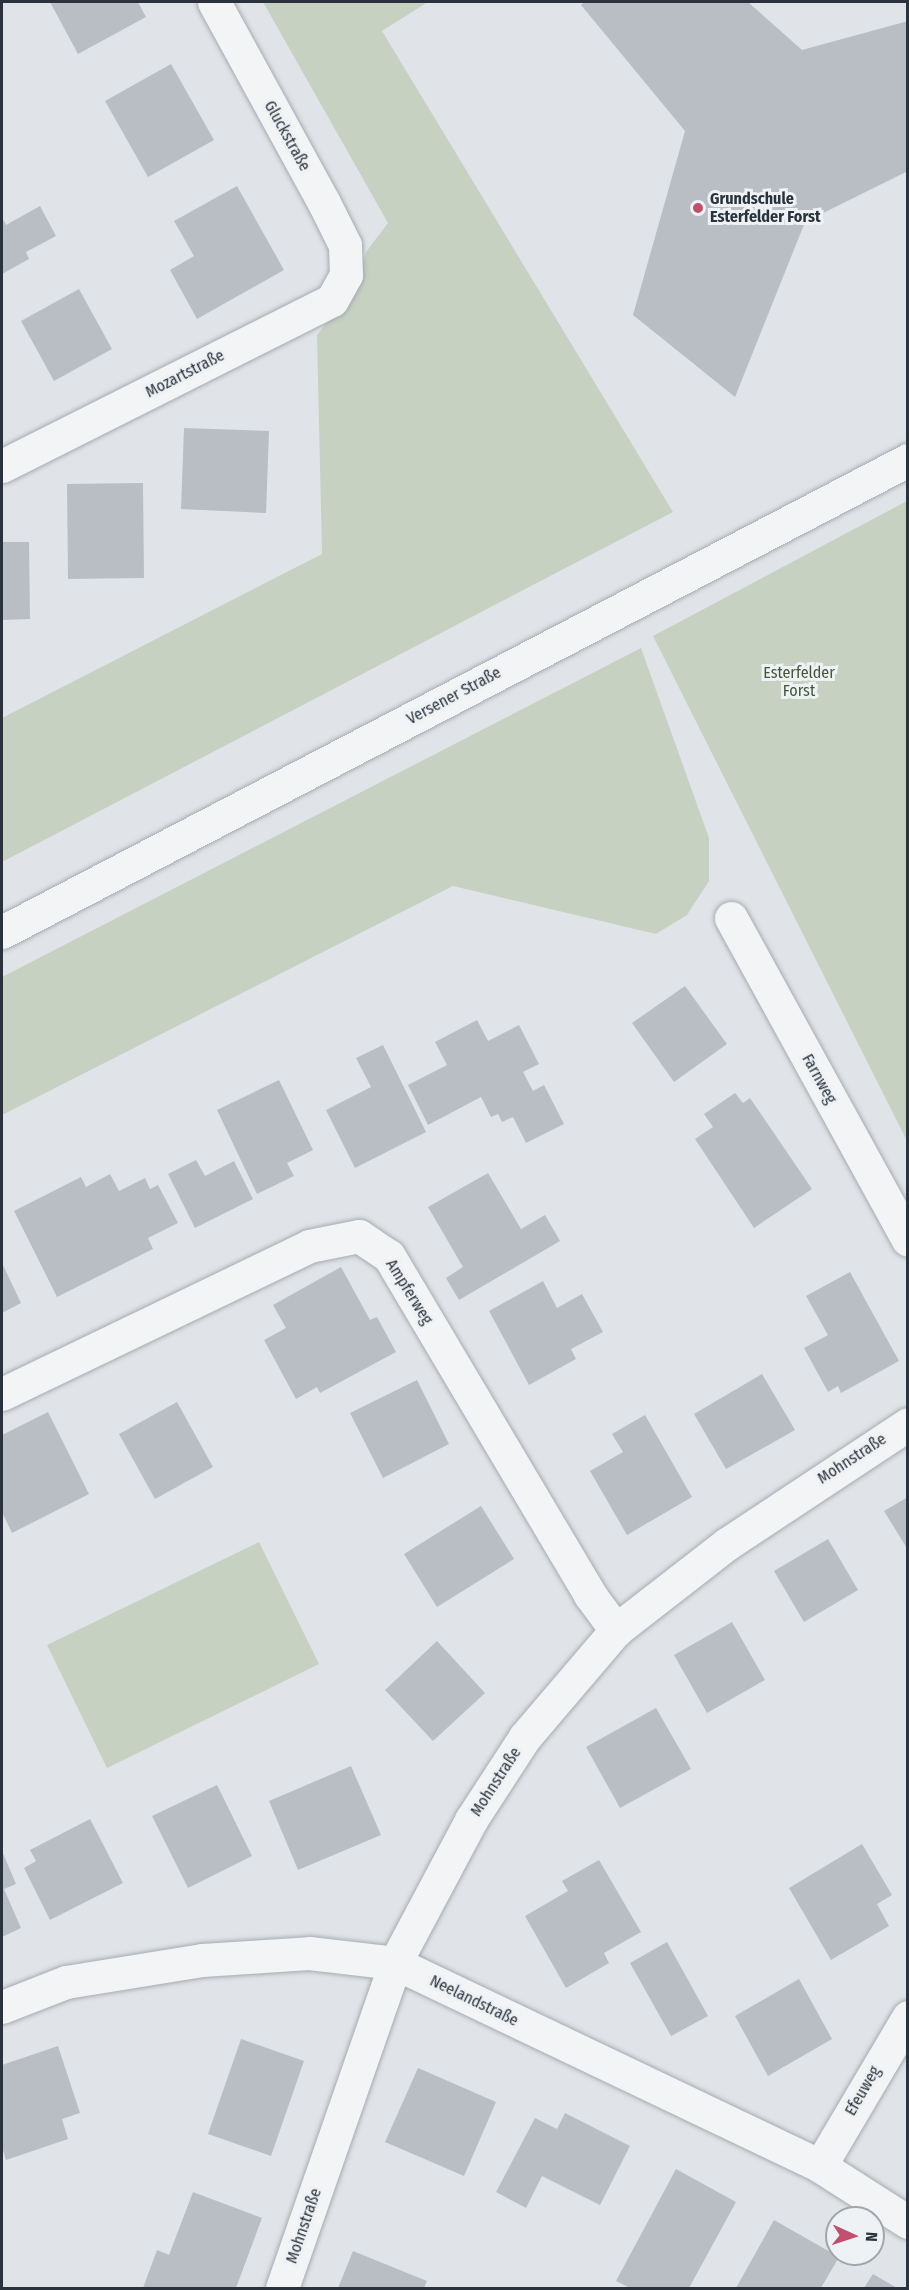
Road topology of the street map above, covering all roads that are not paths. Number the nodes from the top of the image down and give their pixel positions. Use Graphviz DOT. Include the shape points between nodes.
graph roads {
  1 [pos="214,2"];
  2 [pos="346,275"];
  3 [pos="5,455"];
  4 [pos="908,460"];
  5 [pos="731,918"];
  6 [pos="2,932"];
  7 [pos="908,1240"];
  8 [pos="2,1394"];
  9 [pos="908,1424"];
  10 [pos="616,1630"];
  11 [pos="395,1963"];
  12 [pos="2,2007"];
  13 [pos="908,2017"];
  14 [pos="820,2166"];
  15 [pos="908,2222"];
  16 [pos="282,2289"];
  1 -- 2 [label="street, Gluckstraße" via="345,245"];
  2 -- 3 [label="street, Mozartstraße" via="332,300"];
  4 -- 6 [label="street, Versener Straße"];
  5 -- 7 [label="street, Farnweg"];
  8 -- 10 [label="street, Ampferweg" via="309,1246 359,1236 388,1256 590,1595"];
  9 -- 10 [label="street, Mohnstraße" via="727,1544"];
  10 -- 11 [label="street, Mohnstraße" via="525,1737 471,1820"];
  11 -- 12 [label="street, Neelandstraße" via="309,1953 202,1960 66,1982"];
  11 -- 14 [label="street, Neelandstraße"];
  11 -- 16 [label="street, Mohnstraße"];
  13 -- 14 [label="street, Efeuweg"];
  14 -- 15 [label="street, Neelandstraße"];
}
